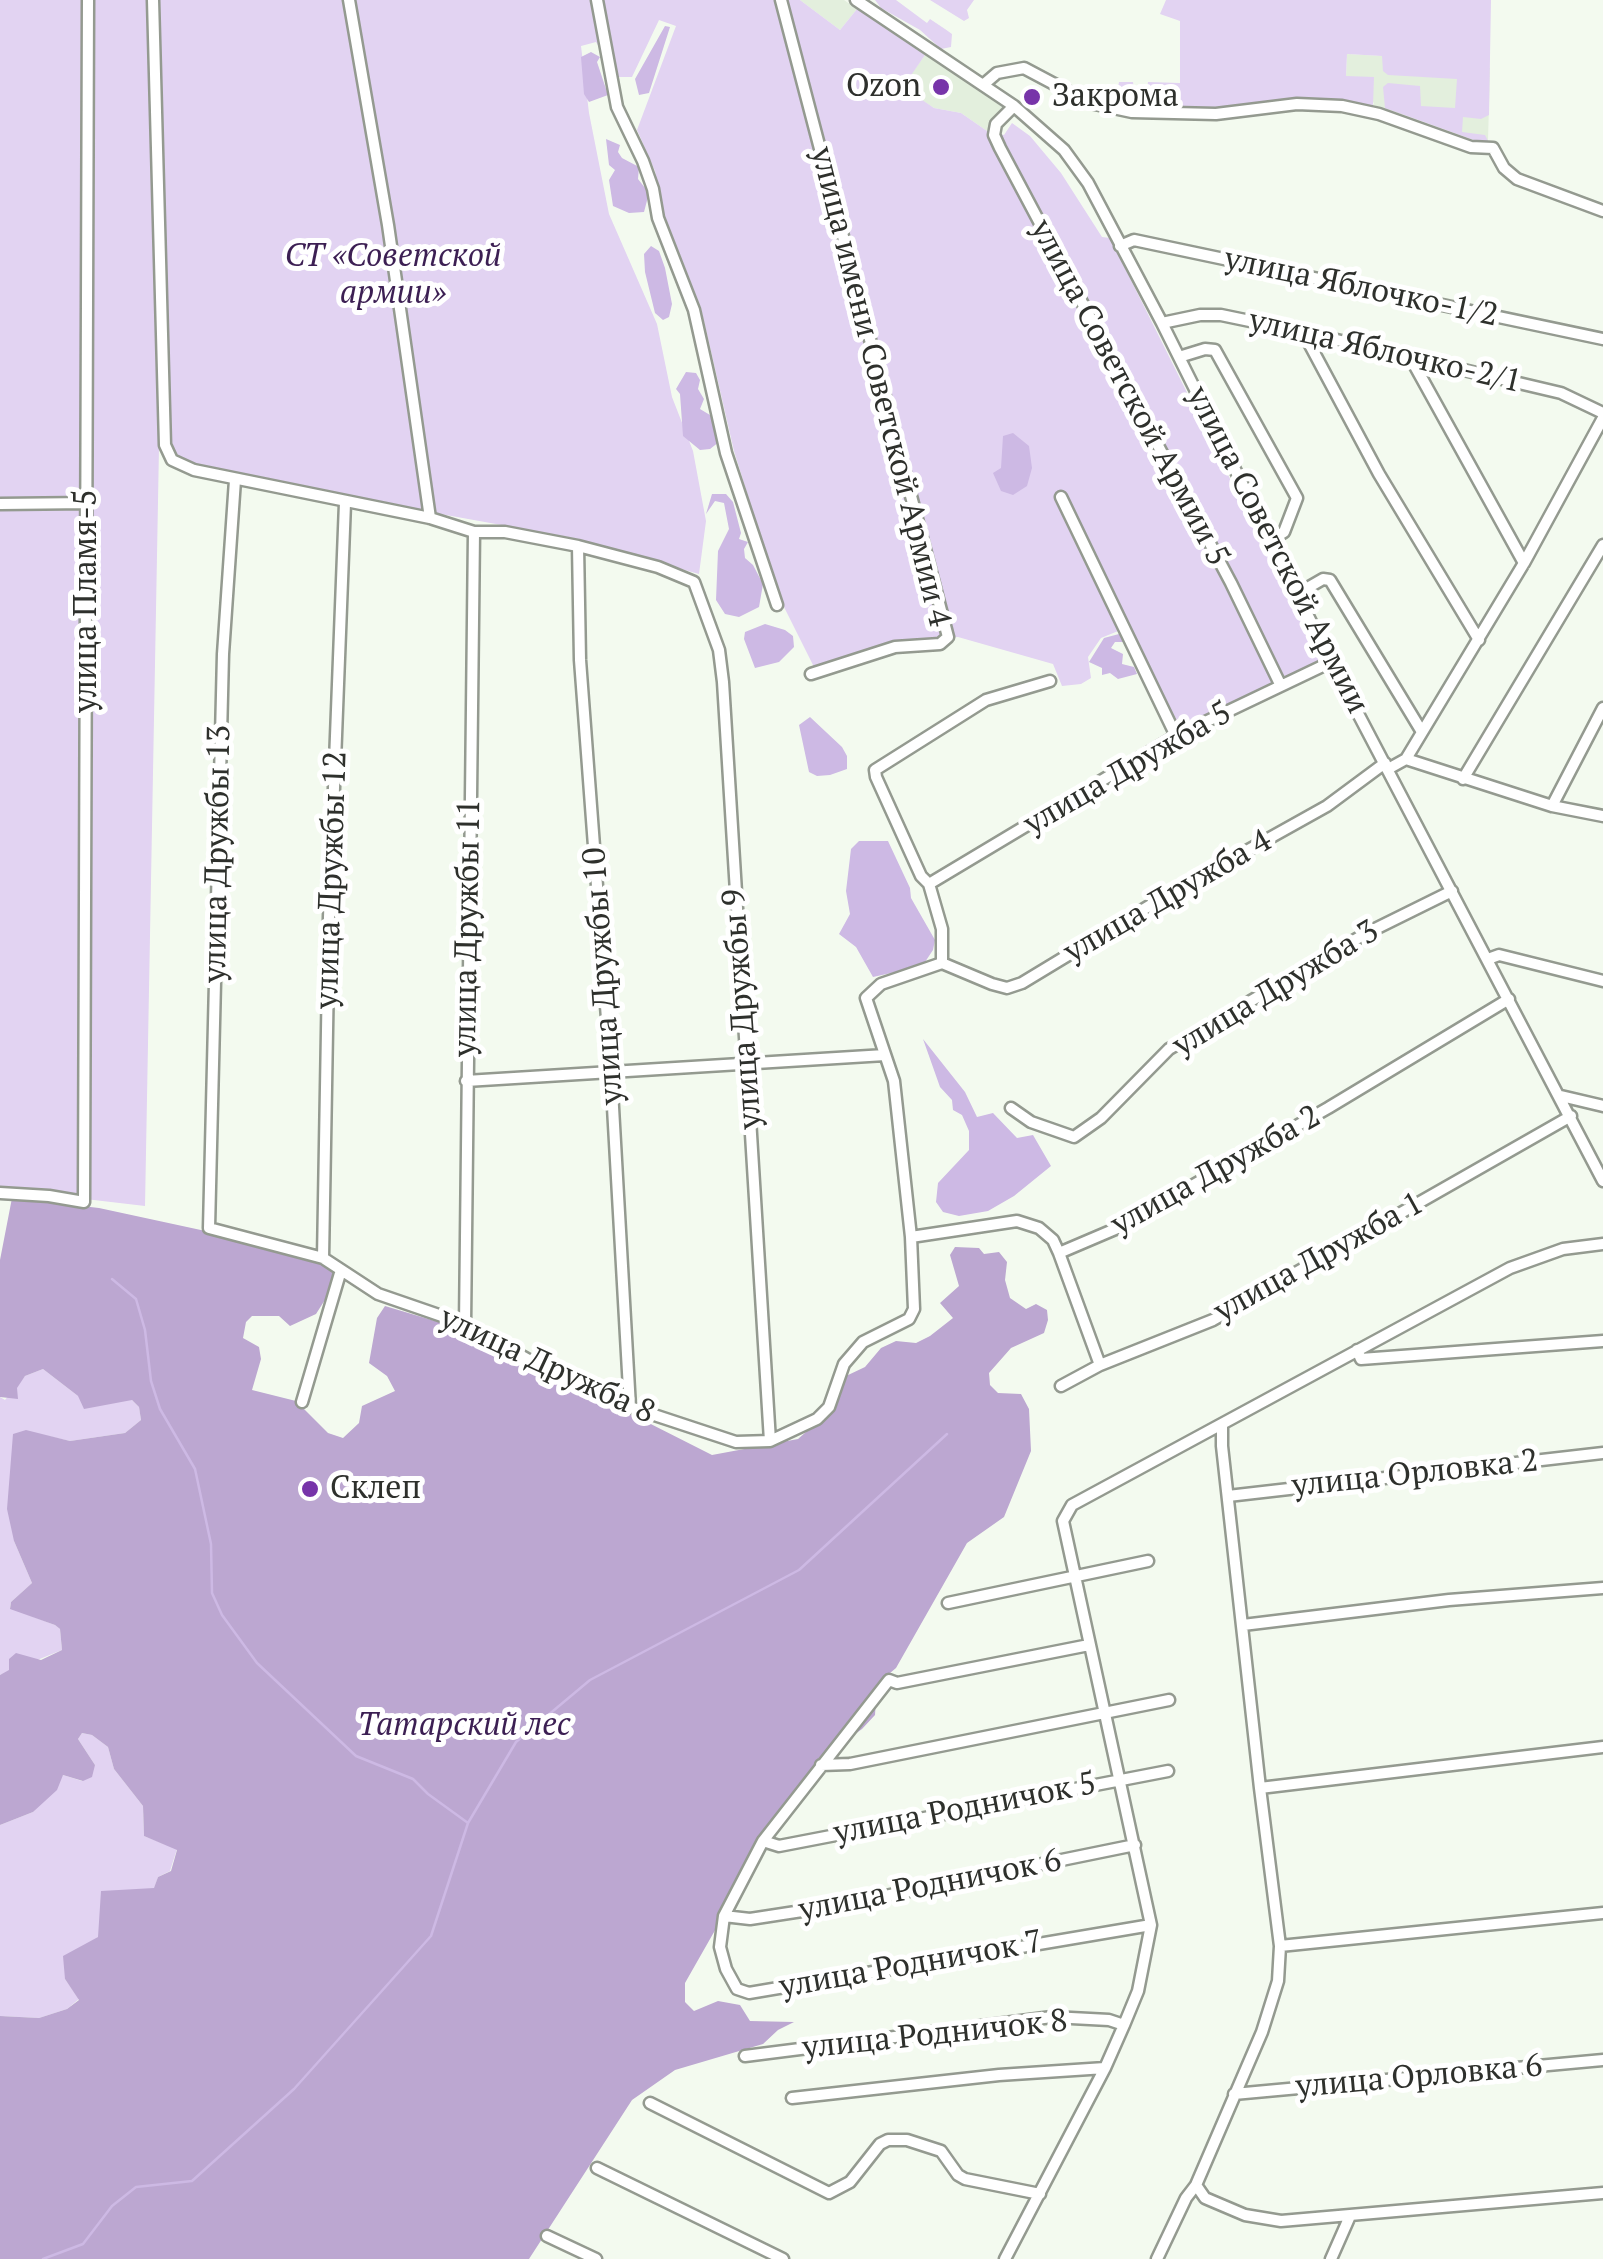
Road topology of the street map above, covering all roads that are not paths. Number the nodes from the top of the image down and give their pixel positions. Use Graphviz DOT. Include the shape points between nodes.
graph roads {
  1 [pos="88,0"];
  2 [pos="153,0"];
  3 [pos="349,0"];
  4 [pos="597,0"];
  5 [pos="781,0"];
  6 [pos="856,0"];
  7 [pos="983,85"];
  8 [pos="1014,106"];
  9 [pos="1603,211"];
  10 [pos="1120,246"];
  11 [pos="1162,323"];
  12 [pos="1303,332"];
  13 [pos="1603,339"];
  14 [pos="1180,357"];
  15 [pos="1410,357"];
  16 [pos="1603,416"];
  17 [pos="235,480"];
  18 [pos="1061,497"];
  19 [pos="88,503"];
  20 [pos="345,503"];
  21 [pos="0,504"];
  22 [pos="430,518"];
  23 [pos="474,532"];
  24 [pos="1271,540"];
  25 [pos="1603,545"];
  26 [pos="578,546"];
  27 [pos="1524,564"];
  28 [pos="1298,594"];
  29 [pos="777,605"];
  30 [pos="1479,640"];
  31 [pos="1332,662"];
  32 [pos="812,674"];
  33 [pos="1050,681"];
  34 [pos="1280,684"];
  35 [pos="1603,708"];
  36 [pos="1422,732"];
  37 [pos="1176,736"];
  38 [pos="1406,759"];
  39 [pos="1386,766"];
  40 [pos="1463,780"];
  41 [pos="1552,806"];
  42 [pos="1603,816"];
  43 [pos="929,884"];
  44 [pos="1452,891"];
  45 [pos="1488,959"];
  46 [pos="942,963"];
  47 [pos="1603,981"];
  48 [pos="1509,999"];
  49 [pos="884,1056"];
  50 [pos="747,1064"];
  51 [pos="611,1072"];
  52 [pos="466,1081"];
  53 [pos="1561,1096"];
  54 [pos="1603,1106"];
  55 [pos="1011,1108"];
  56 [pos="1571,1116"];
  57 [pos="1603,1181"];
  58 [pos="0,1193"];
  59 [pos="210,1228"];
  60 [pos="912,1237"];
  61 [pos="1603,1244"];
  62 [pos="1059,1253"];
  63 [pos="323,1258"];
  64 [pos="341,1270"];
  65 [pos="464,1324"];
  66 [pos="1603,1340"];
  67 [pos="1356,1350"];
  68 [pos="1100,1365"];
  69 [pos="1061,1386"];
  70 [pos="302,1402"];
  71 [pos="630,1407"];
  72 [pos="1222,1425"];
  73 [pos="770,1441"];
  74 [pos="1603,1453"];
  75 [pos="1228,1496"];
  76 [pos="1148,1561"];
  77 [pos="1074,1576"];
  78 [pos="1603,1588"];
  79 [pos="948,1603"];
  80 [pos="1243,1626"];
  81 [pos="1089,1645"];
  82 [pos="1170,1700"];
  83 [pos="1104,1712"];
  84 [pos="1603,1747"];
  85 [pos="821,1765"];
  86 [pos="1168,1771"];
  87 [pos="1120,1779"];
  88 [pos="1260,1788"];
  89 [pos="763,1840"];
  90 [pos="1135,1845"];
  91 [pos="1603,1914"];
  92 [pos="724,1916"];
  93 [pos="1151,1925"];
  94 [pos="1280,1946"];
  95 [pos="1124,2024"];
  96 [pos="744,2056"];
  97 [pos="1603,2060"];
  98 [pos="1105,2068"];
  99 [pos="1234,2094"];
  100 [pos="792,2098"];
  101 [pos="650,2103"];
  102 [pos="597,2168"];
  103 [pos="1196,2185"];
  104 [pos="1603,2193"];
  105 [pos="1040,2194"];
  106 [pos="1350,2216"];
  107 [pos="547,2236"];
  108 [pos="596,2259"];
  109 [pos="783,2259"];
  110 [pos="1005,2259"];
  111 [pos="1157,2259"];
  112 [pos="1330,2259"];
  1 -- 19 [label="street, улица Пламя-5"];
  2 -- 17 [label="street" via="165,445 172,460"];
  3 -- 22 [label="street"];
  4 -- 29 [label="street" via="617,107 643,161 694,310 726,452"];
  5 -- 32 [label="street, улица имени Советской Армии 4" via="948,637"];
  6 -- 7 [label="street, улица Советской Армии"];
  7 -- 8 [label="street, улица Советской Армии"];
  7 -- 9 [label="street" via="1024,68 1090,103 1132,112 1342,106 1494,148 1518,179"];
  8 -- 10 [label="street, улица Советской Армии" via="1064,150"];
  8 -- 34 [label="street, улица Советской Армии 5" via="994,135"];
  10 -- 11 [label="street, улица Советской Армии"];
  10 -- 13 [label="street, улица Яблочко-1/2" via="1134,240"];
  11 -- 12 [label="street, улица Яблочко-2/1" via="1221,316"];
  11 -- 14 [label="street, улица Советской Армии"];
  12 -- 15 [label="street, улица Яблочко-2/1"];
  12 -- 30 [label="street"];
  14 -- 24 [label="street, улица Советской Армии"];
  14 -- 24 [label="street" via="1214,350 1297,498 1284,532"];
  15 -- 16 [label="street, улица Яблочко-2/1" via="1561,392"];
  15 -- 27 [label="street"];
  16 -- 27 [label="street"];
  17 -- 20 [label="street"];
  17 -- 59 [label="street, улица Дружбы 13" via="223,654"];
  18 -- 37 [label="street"];
  19 -- 21 [label="street"];
  19 -- 58 [label="street, улица Пламя-5" via="84,1202"];
  20 -- 22 [label="street"];
  20 -- 63 [label="street, улица Дружбы 12"];
  22 -- 23 [label="street"];
  23 -- 26 [label="street"];
  23 -- 52 [label="street, улица Дружбы 11"];
  24 -- 28 [label="street, улица Советской Армии"];
  25 -- 40 [label="street"];
  26 -- 50 [label="street, улица Дружбы 9" via="694,582 719,650"];
  26 -- 51 [label="street, улица Дружбы 10" via="580,660"];
  27 -- 30 [label="street"];
  28 -- 31 [label="street, улица Советской Армии"];
  28 -- 36 [label="street" via="1330,580"];
  30 -- 36 [label="street"];
  31 -- 34 [label="street, улица Дружба 5"];
  31 -- 39 [label="street, улица Советской Армии"];
  33 -- 43 [label="street" via="986,700 875,770"];
  34 -- 37 [label="street, улица Дружба 5"];
  35 -- 41 [label="street"];
  36 -- 38 [label="street"];
  37 -- 43 [label="street, улица Дружба 5"];
  38 -- 39 [label="street, улица Дружба 4"];
  38 -- 40 [label="street"];
  39 -- 44 [label="street, улица Советской Армии"];
  39 -- 46 [label="street, улица Дружба 4" via="1022,982 1007,988"];
  40 -- 41 [label="street"];
  41 -- 42 [label="street"];
  43 -- 46 [label="street" via="942,929"];
  44 -- 45 [label="street, улица Советской Армии"];
  44 -- 55 [label="street, улица Дружба 3" via="1169,1048 1102,1118 1074,1137"];
  45 -- 47 [label="street" via="1499,955"];
  45 -- 48 [label="street, улица Советской Армии"];
  46 -- 49 [label="street, улица Дружба 8" via="881,984 866,998"];
  48 -- 53 [label="street, улица Советской Армии"];
  48 -- 62 [label="street, улица Дружба 2" via="1138,1217"];
  49 -- 50 [label="street"];
  49 -- 60 [label="street, улица Дружба 8" via="894,1082"];
  50 -- 51 [label="street"];
  50 -- 73 [label="street, улица Дружбы 9"];
  51 -- 52 [label="street"];
  51 -- 71 [label="street, улица Дружбы 10"];
  52 -- 65 [label="street, улица Дружбы 11"];
  53 -- 54 [label="street"];
  53 -- 56 [label="street, улица Советской Армии"];
  56 -- 57 [label="street, улица Советской Армии"];
  56 -- 68 [label="street, улица Дружба 1" via="1214,1320"];
  59 -- 63 [label="street, улица Дружба 8"];
  60 -- 62 [label="street" via="1017,1221 1040,1228"];
  60 -- 73 [label="street, улица Дружба 8" via="910,1319 863,1342 844,1364 829,1406 817,1419"];
  61 -- 67 [label="street" via="1563,1249 1510,1268"];
  62 -- 68 [label="street"];
  63 -- 64 [label="street, улица Дружба 8"];
  64 -- 65 [label="street, улица Дружба 8" via="378,1294"];
  64 -- 70 [label="street"];
  65 -- 71 [label="street, улица Дружба 8"];
  66 -- 67 [label="street" via="1362,1359"];
  67 -- 72 [label="street"];
  68 -- 69 [label="street, улица Дружба 1"];
  71 -- 73 [label="street, улица Дружба 8" via="736,1442"];
  72 -- 75 [label="street"];
  72 -- 77 [label="street" via="1072,1505 1063,1521"];
  74 -- 75 [label="street, улица Орловка 2"];
  75 -- 80 [label="street"];
  76 -- 77 [label="street"];
  77 -- 79 [label="street"];
  77 -- 81 [label="street"];
  78 -- 80 [label="street"];
  80 -- 88 [label="street"];
  81 -- 83 [label="street"];
  81 -- 85 [label="street, улица Родничок 7" via="889,1680"];
  82 -- 83 [label="street"];
  83 -- 85 [label="street"];
  83 -- 87 [label="street"];
  84 -- 88 [label="street"];
  85 -- 89 [label="street, улица Родничок 7"];
  86 -- 87 [label="street, улица Родничок 5"];
  87 -- 89 [label="street, улица Родничок 5" via="779,1846"];
  87 -- 90 [label="street"];
  88 -- 94 [label="street"];
  89 -- 92 [label="street, улица Родничок 7"];
  90 -- 92 [label="street, улица Родничок 6" via="841,1906 750,1919"];
  90 -- 93 [label="street"];
  91 -- 94 [label="street"];
  92 -- 93 [label="street, улица Родничок 7" via="720,1947 726,1970 737,1989 749,1993"];
  93 -- 95 [label="street"];
  94 -- 99 [label="street" via="1273,2004"];
  95 -- 96 [label="street, улица Родничок 8" via="1052,2016"];
  95 -- 98 [label="street"];
  97 -- 99 [label="street, улица Орловка 6"];
  98 -- 100 [label="street"];
  98 -- 105 [label="street"];
  99 -- 103 [label="street"];
  101 -- 105 [label="street" via="829,2193 850,2182 880,2144 907,2140 941,2151 965,2179"];
  102 -- 109 [label="street"];
  103 -- 106 [label="street" via="1205,2198 1245,2216"];
  103 -- 111 [label="street"];
  104 -- 106 [label="street"];
  105 -- 110 [label="street"];
  106 -- 112 [label="street"];
  107 -- 108 [label="street"];
}
